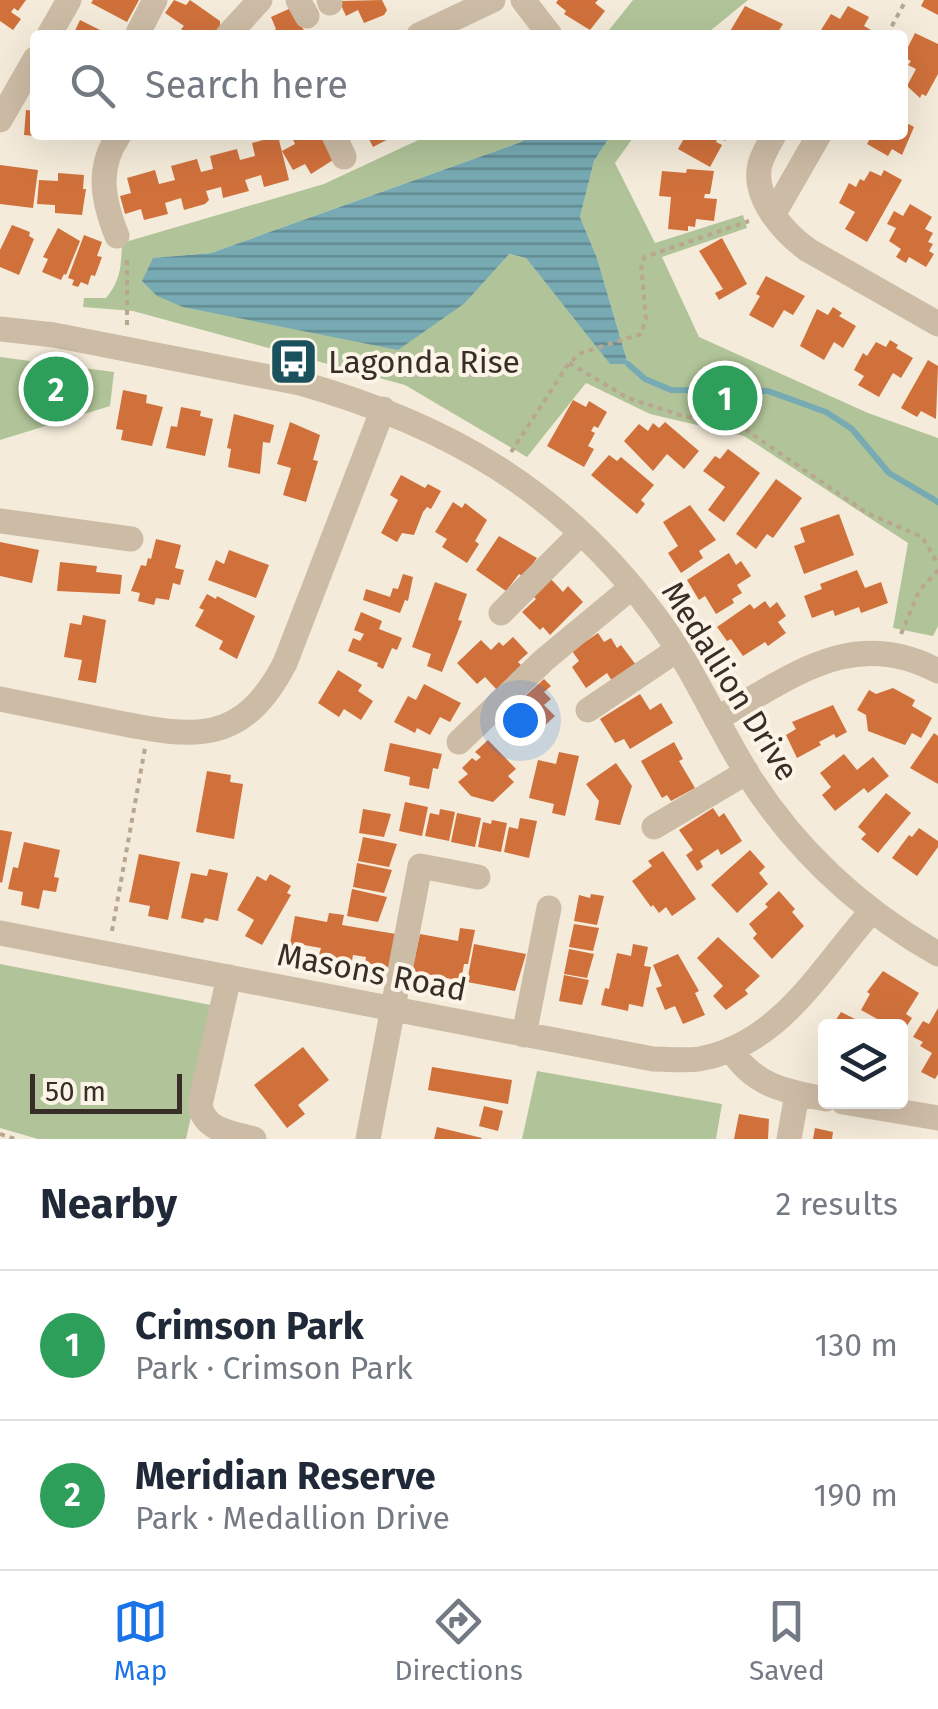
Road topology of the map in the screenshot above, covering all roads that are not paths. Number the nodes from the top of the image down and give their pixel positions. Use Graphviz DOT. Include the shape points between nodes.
graph roads {
  1 [pos="69,0"];
  2 [pos="155,0"];
  3 [pos="260,0"];
  4 [pos="523,0"];
  5 [pos="489,1"];
  6 [pos="52,30"];
  7 [pos="140,30"];
  8 [pos="233,30"];
  9 [pos="428,30"];
  10 [pos="546,30"];
  11 [pos="30,68"];
  12 [pos="0,120"];
  13 [pos="116,140"];
  14 [pos="771,140"];
  15 [pos="816,140"];
  16 [pos="773,215"];
  17 [pos="124,239"];
  18 [pos="938,324"];
  19 [pos="0,329"];
  20 [pos="383,408"];
  21 [pos="0,521"];
  22 [pos="581,533"];
  23 [pos="132,539"];
  24 [pos="632,587"];
  25 [pos="502,613"];
  26 [pos="678,650"];
  27 [pos="938,671"];
  28 [pos="0,699"];
  29 [pos="588,710"];
  30 [pos="716,718"];
  31 [pos="459,742"];
  32 [pos="747,772"];
  33 [pos="654,827"];
  34 [pos="478,877"];
  35 [pos="549,908"];
  36 [pos="871,912"];
  37 [pos="0,932"];
  38 [pos="938,954"];
  39 [pos="229,977"];
  40 [pos="393,1008"];
  41 [pos="524,1035"];
  42 [pos="731,1049"];
  43 [pos="797,1094"];
  44 [pos="818,1097"];
  45 [pos="884,1109"];
  46 [pos="938,1118"];
  47 [pos="254,1139"];
  48 [pos="368,1139"];
  49 [pos="789,1139"];
  1 -- 6 [label="street"];
  2 -- 7 [label="street"];
  3 -- 8 [label="street"];
  4 -- 10 [label="street"];
  5 -- 9 [label="street"];
  11 -- 12 [label="street"];
  13 -- 17 [label="street" via="102,187"];
  14 -- 16 [label="street" via="759,173"];
  15 -- 16 [label="street"];
  16 -- 18 [label="street" via="808,250"];
  19 -- 20 [label="street, Medallion Drive" via="300,384"];
  20 -- 22 [label="street, Medallion Drive" via="500,468"];
  20 -- 28 [label="street" via="285,663 248,711 223,727 186,735"];
  21 -- 23 [label="street"];
  22 -- 24 [label="street, Medallion Drive"];
  22 -- 25 [label="street"];
  24 -- 26 [label="street, Medallion Drive"];
  24 -- 31 [label="street"];
  26 -- 29 [label="street"];
  26 -- 30 [label="street, Medallion Drive"];
  27 -- 30 [label="street" via="894,654 860,652 828,660"];
  30 -- 32 [label="street, Medallion Drive"];
  32 -- 33 [label="street"];
  32 -- 36 [label="street, Medallion Drive" via="789,832"];
  34 -- 40 [label="street" via="420,866"];
  35 -- 41 [label="street"];
  36 -- 38 [label="street, Medallion Drive"];
  36 -- 42 [label="street, Masons Road" via="790,1009 761,1035"];
  37 -- 39 [label="street, Masons Road"];
  39 -- 40 [label="street, Masons Road"];
  39 -- 47 [label="street" via="200,1106 217,1129"];
  40 -- 41 [label="street, Masons Road"];
  40 -- 48 [label="street"];
  41 -- 42 [label="street, Masons Road" via="653,1060 699,1059"];
  42 -- 43 [label="street" via="760,1082"];
  43 -- 44 [label="street"];
  43 -- 49 [label="street"];
  45 -- 46 [label="street"];
}
